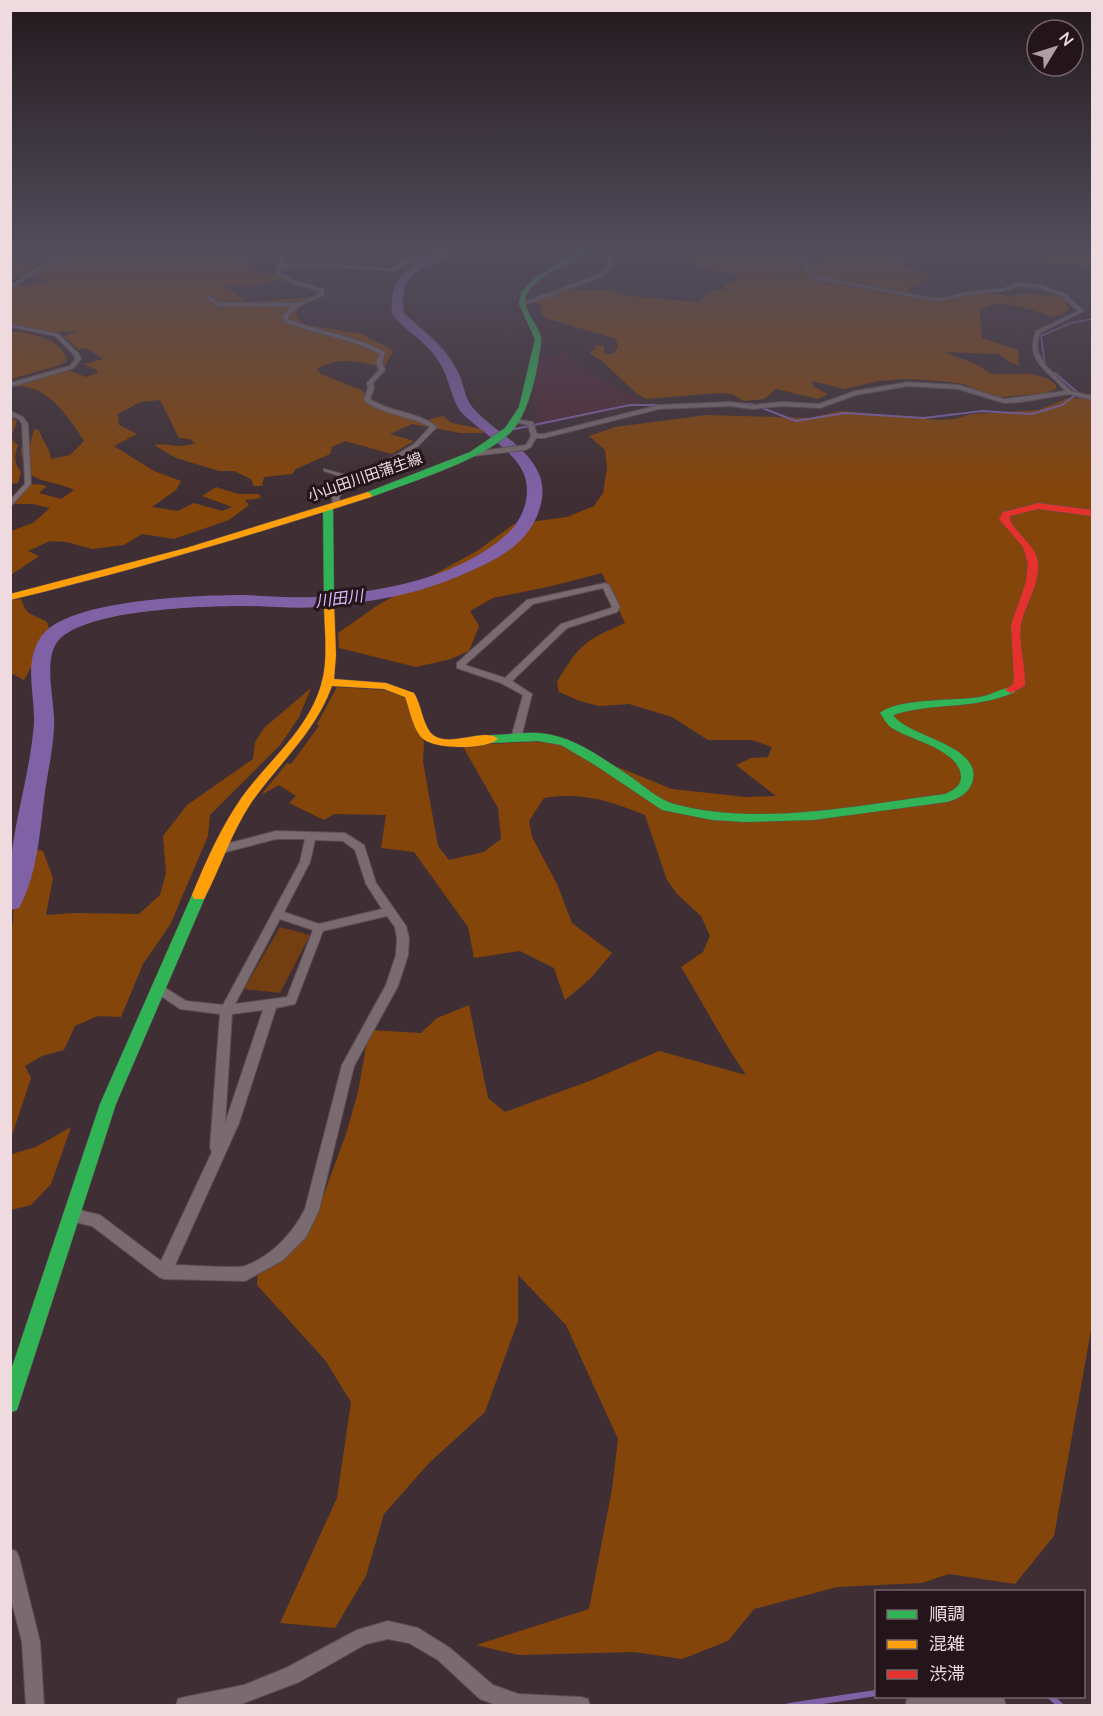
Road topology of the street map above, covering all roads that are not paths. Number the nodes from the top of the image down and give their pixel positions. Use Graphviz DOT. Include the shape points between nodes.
graph roads {
  1 [pos="39,331"];
  2 [pos="316,331"];
  3 [pos="534,331"];
  4 [pos="1040,331"];
  5 [pos="10,385"];
  6 [pos="1074,394"];
  7 [pos="1092,398"];
  8 [pos="10,413"];
  9 [pos="512,425"];
  10 [pos="534,436"];
  11 [pos="493,449"];
  12 [pos="326,470"];
  13 [pos="358,480"];
  14 [pos="10,505"];
  15 [pos="332,506"];
  16 [pos="1092,513"];
  17 [pos="10,597"];
  18 [pos="328,682"];
  19 [pos="505,683"];
  20 [pos="516,738"];
  21 [pos="311,837"];
  22 [pos="218,850"];
  23 [pos="390,911"];
  24 [pos="276,914"];
  25 [pos="319,928"];
  26 [pos="158,988"];
  27 [pos="271,1004"];
  28 [pos="226,1010"];
  29 [pos="216,1156"];
  30 [pos="71,1215"];
  31 [pos="164,1272"];
  32 [pos="10,1403"];
  33 [pos="10,1557"];
  34 [pos="35,1706"];
  35 [pos="185,1706"];
  36 [pos="581,1706"];
  37 [pos="914,1706"];
  38 [pos="997,1706"];
  1 -- 5 [label="street" via="57,335 78,359 72,367"];
  2 -- 13 [label="street" via="366,344 384,353 379,363 382,370 370,383 367,400 381,409 434,427 416,445"];
  3 -- 9 [label="street, 小山田川田蒲生線" via="538,339 524,407"];
  4 -- 6 [label="street" via="1035,340 1038,362"];
  6 -- 7 [label="street"];
  6 -- 10 [label="street" via="1004,400 959,387 916,384 866,391 820,406 659,407"];
  8 -- 14 [label="street" via="25,424 29,471 26,488"];
  9 -- 10 [label="street" via="532,426"];
  9 -- 11 [label="street, 小山田川田蒲生線"];
  10 -- 11 [label="street" via="525,448"];
  11 -- 15 [label="street, 小山田川田蒲生線"];
  12 -- 13 [label="street" via="339,470"];
  13 -- 15 [label="street" via="334,497"];
  15 -- 17 [label="street, 小山田川田蒲生線" via="125,570"];
  15 -- 18 [label="street"];
  16 -- 20 [label="street" via="1043,506 1006,514 1009,530 1029,548 1034,561 1016,626 1022,670 1019,686 975,701 898,707 886,713 892,723 909,734 959,758 968,774 967,785 959,795 848,811 769,817 713,816 678,811 655,802 564,742 545,737"];
  18 -- 20 [label="street" via="386,686 410,694 426,735 432,740 447,743"];
  18 -- 22 [label="street" via="302,736 247,800"];
  19 -- 19 [label="street" via="460,666 461,663 530,602 605,585 614,610 564,626"];
  19 -- 20 [label="street" via="528,694"];
  21 -- 22 [label="street" via="276,835"];
  21 -- 23 [label="street" via="345,837 354,842 360,848 371,884"];
  21 -- 24 [label="street" via="305,861"];
  22 -- 26 [label="street"];
  23 -- 25 [label="street"];
  23 -- 31 [label="street" via="400,926 402,955 392,986 348,1065 312,1210 301,1233 278,1256 245,1274"];
  24 -- 25 [label="street"];
  24 -- 28 [label="street"];
  25 -- 27 [label="street" via="291,1001"];
  26 -- 28 [label="street" via="184,1006"];
  26 -- 30 [label="street" via="109,1103"];
  27 -- 28 [label="street"];
  27 -- 29 [label="street" via="232,1123"];
  28 -- 29 [label="street"];
  29 -- 31 [label="street"];
  30 -- 31 [label="street" via="95,1220"];
  30 -- 32 [label="street"];
  33 -- 34 [label="street" via="31,1642"];
  35 -- 36 [label="street" via="244,1694 292,1675 363,1636 388,1630 412,1634 444,1654 487,1692 518,1703"];
  37 -- 38 [label="street" via="959,1698"];
}
